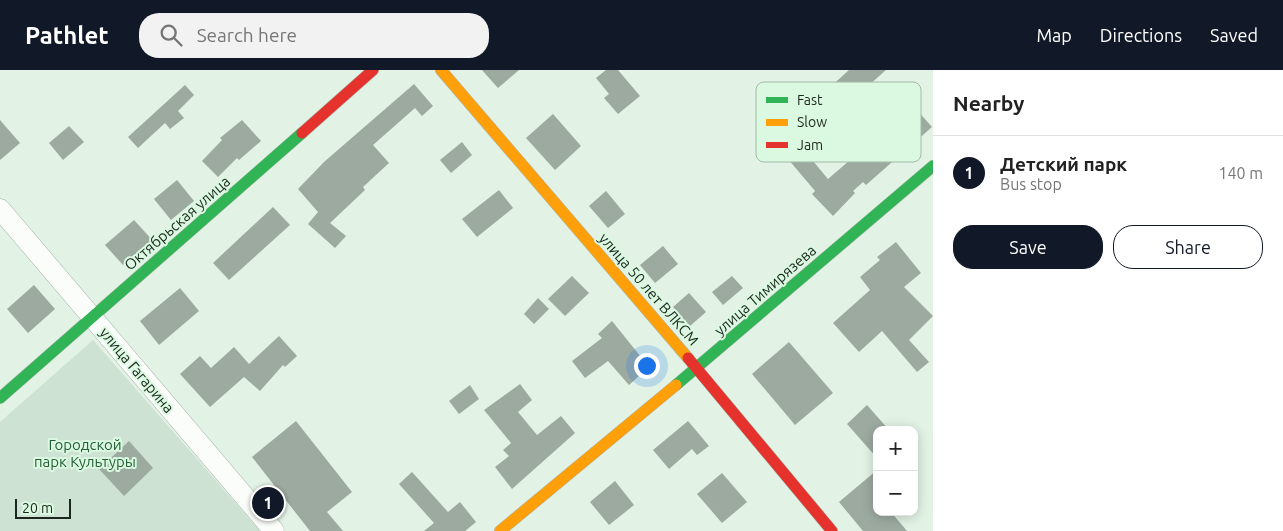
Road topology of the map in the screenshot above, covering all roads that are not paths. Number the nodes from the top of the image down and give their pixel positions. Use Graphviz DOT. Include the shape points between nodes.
graph roads {
  1 [pos="373,70"];
  2 [pos="441,70"];
  3 [pos="933,166"];
  4 [pos="0,208"];
  5 [pos="92,317"];
  6 [pos="697,368"];
  7 [pos="0,398"];
  8 [pos="274,531"];
  9 [pos="500,531"];
  10 [pos="832,531"];
  1 -- 5 [label="street, Октябрьская улица"];
  2 -- 6 [label="street, улица 50 лет ВЛКСМ"];
  3 -- 6 [label="street, улица Тимирязева"];
  4 -- 5 [label="street, улица Гагарина"];
  5 -- 7 [label="street, Октябрьская улица"];
  5 -- 8 [label="street, улица Гагарина"];
  6 -- 9 [label="street, улица Тимирязева"];
  6 -- 10 [label="street, улица 50 лет ВЛКСМ"];
}
